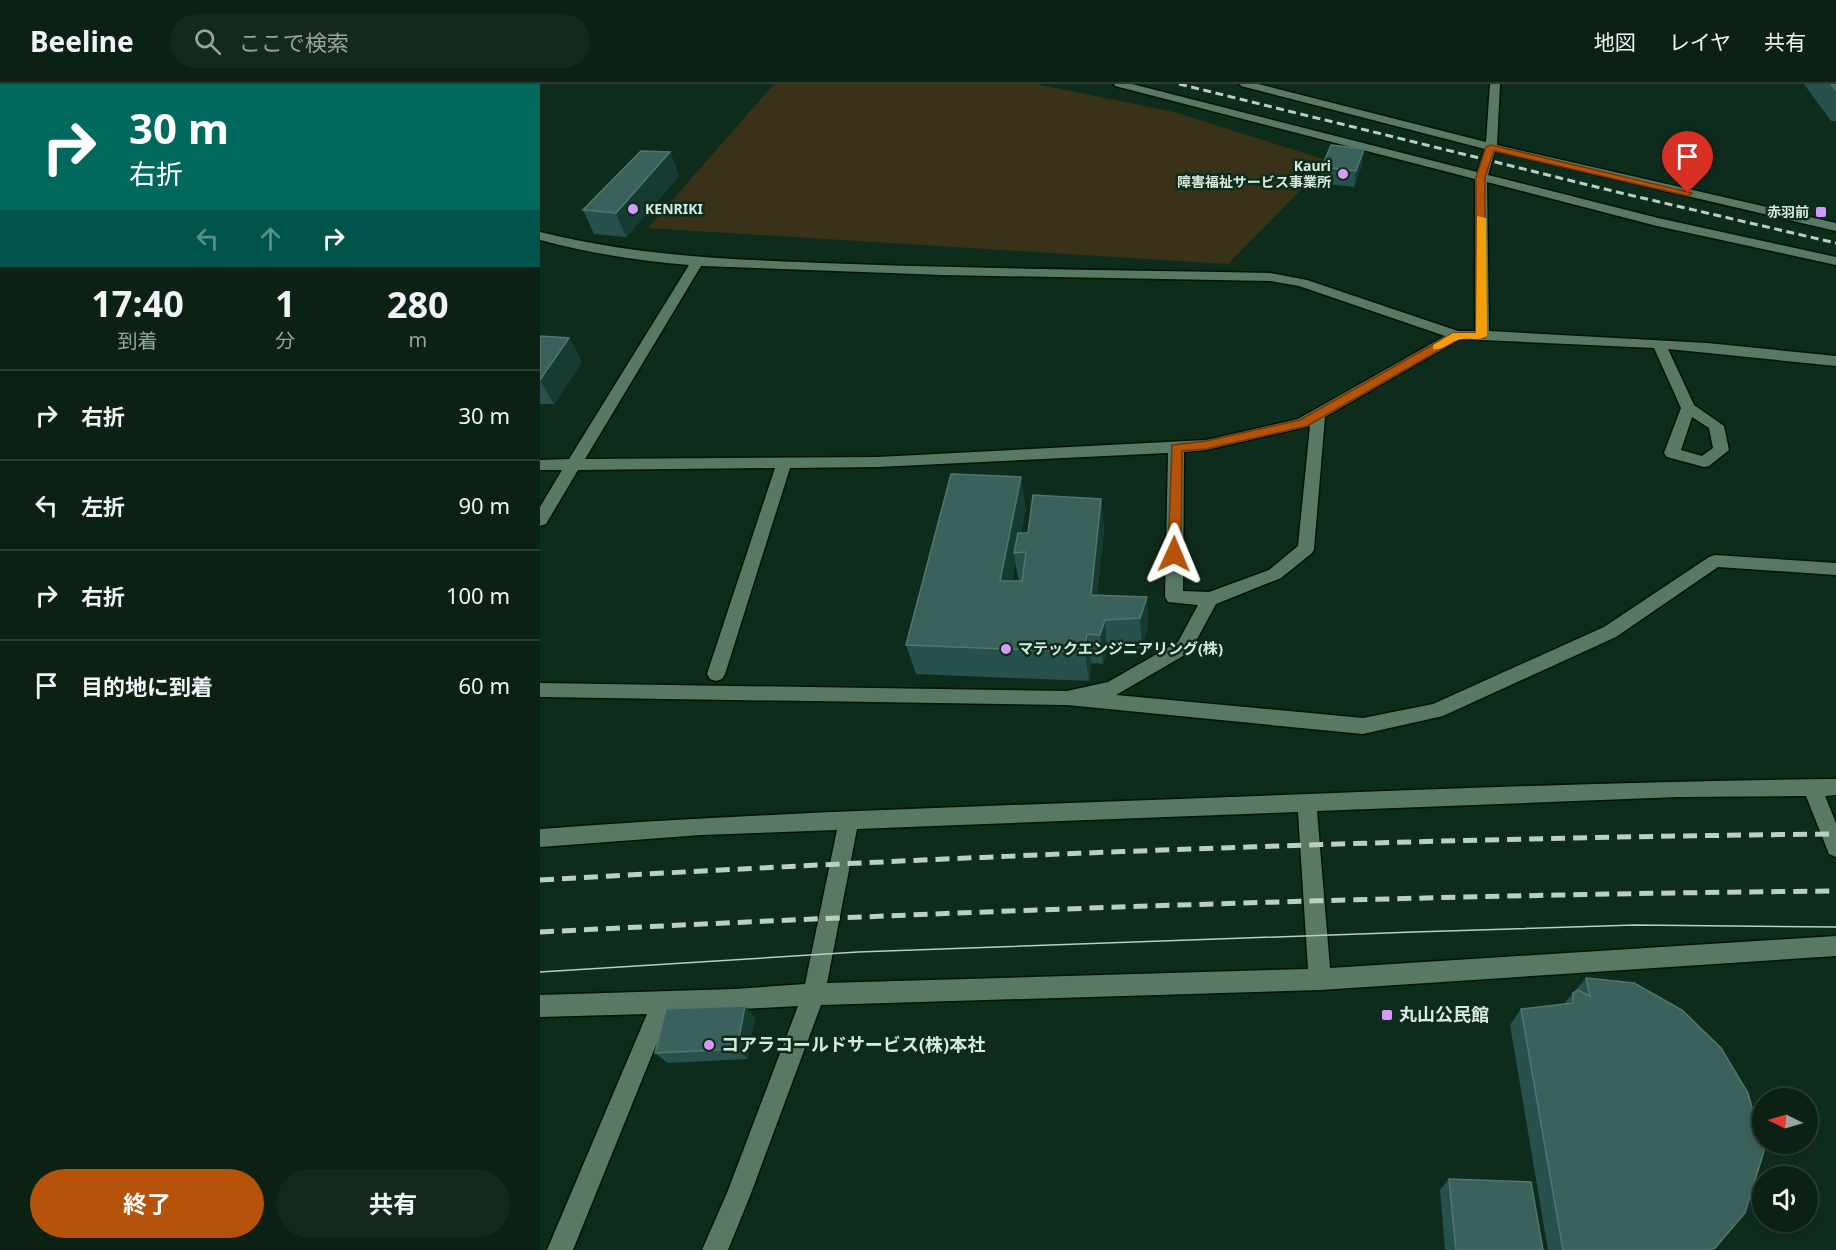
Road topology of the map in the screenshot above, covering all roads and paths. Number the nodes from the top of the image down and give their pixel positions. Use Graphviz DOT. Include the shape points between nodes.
graph roads {
  1 [pos="1119,84"];
  2 [pos="1245,84"];
  3 [pos="1495,84"];
  4 [pos="1162,89"];
  5 [pos="1491,147"];
  6 [pos="1480,177"];
  7 [pos="1836,227"];
  8 [pos="540,236"];
  9 [pos="1836,261"];
  10 [pos="697,262"];
  11 [pos="1457,335"];
  12 [pos="1482,336"];
  13 [pos="1659,344"];
  14 [pos="1836,361"];
  15 [pos="1688,408"];
  16 [pos="1318,415"];
  17 [pos="1176,448"];
  18 [pos="784,463"];
  19 [pos="574,464"];
  20 [pos="540,465"];
  21 [pos="540,520"];
  22 [pos="1836,569"];
  23 [pos="1210,599"];
  24 [pos="716,674"];
  25 [pos="540,690"];
  26 [pos="1067,698"];
  27 [pos="1812,787"];
  28 [pos="1836,787"];
  29 [pos="1307,803"];
  30 [pos="849,820"];
  31 [pos="540,838"];
  32 [pos="1836,848"];
  33 [pos="1836,946"];
  34 [pos="1320,979"];
  35 [pos="814,994"];
  36 [pos="663,1001"];
  37 [pos="540,1006"];
  38 [pos="560,1250"];
  39 [pos="715,1250"];
  1 -- 4 [label="street"];
  2 -- 5 [label="street"];
  3 -- 5 [label="street"];
  4 -- 6 [label="street"];
  5 -- 6 [label="street"];
  5 -- 7 [label="street"];
  6 -- 9 [label="street" via="1657,222"];
  6 -- 12 [label="street"];
  8 -- 10 [label="street" via="575,246"];
  10 -- 11 [label="street" via="1270,277 1302,283"];
  10 -- 19 [label="street"];
  11 -- 12 [label="street"];
  11 -- 16 [label="street"];
  12 -- 13 [label="street"];
  13 -- 14 [label="street"];
  13 -- 15 [label="street"];
  16 -- 17 [label="street" via="1303,423"];
  16 -- 23 [label="street" via="1306,549 1275,574"];
  17 -- 18 [label="street"];
  17 -- 23 [label="street" via="1174,597"];
  18 -- 19 [label="street"];
  18 -- 24 [label="street"];
  19 -- 20 [label="street"];
  19 -- 21 [label="street"];
  22 -- 26 [label="street" via="1715,561 1610,632 1436,711 1363,726"];
  23 -- 26 [label="street" via="1184,647 1112,689"];
  25 -- 26 [label="street"];
  27 -- 28 [label="street"];
  27 -- 29 [label="street"];
  27 -- 32 [label="street"];
  29 -- 30 [label="street"];
  29 -- 34 [label="street"];
  30 -- 31 [label="street"];
  30 -- 35 [label="street"];
  33 -- 34 [label="street"];
  34 -- 35 [label="street"];
  35 -- 36 [label="street"];
  35 -- 39 [label="street"];
  36 -- 37 [label="street"];
  36 -- 38 [label="street"];
}
